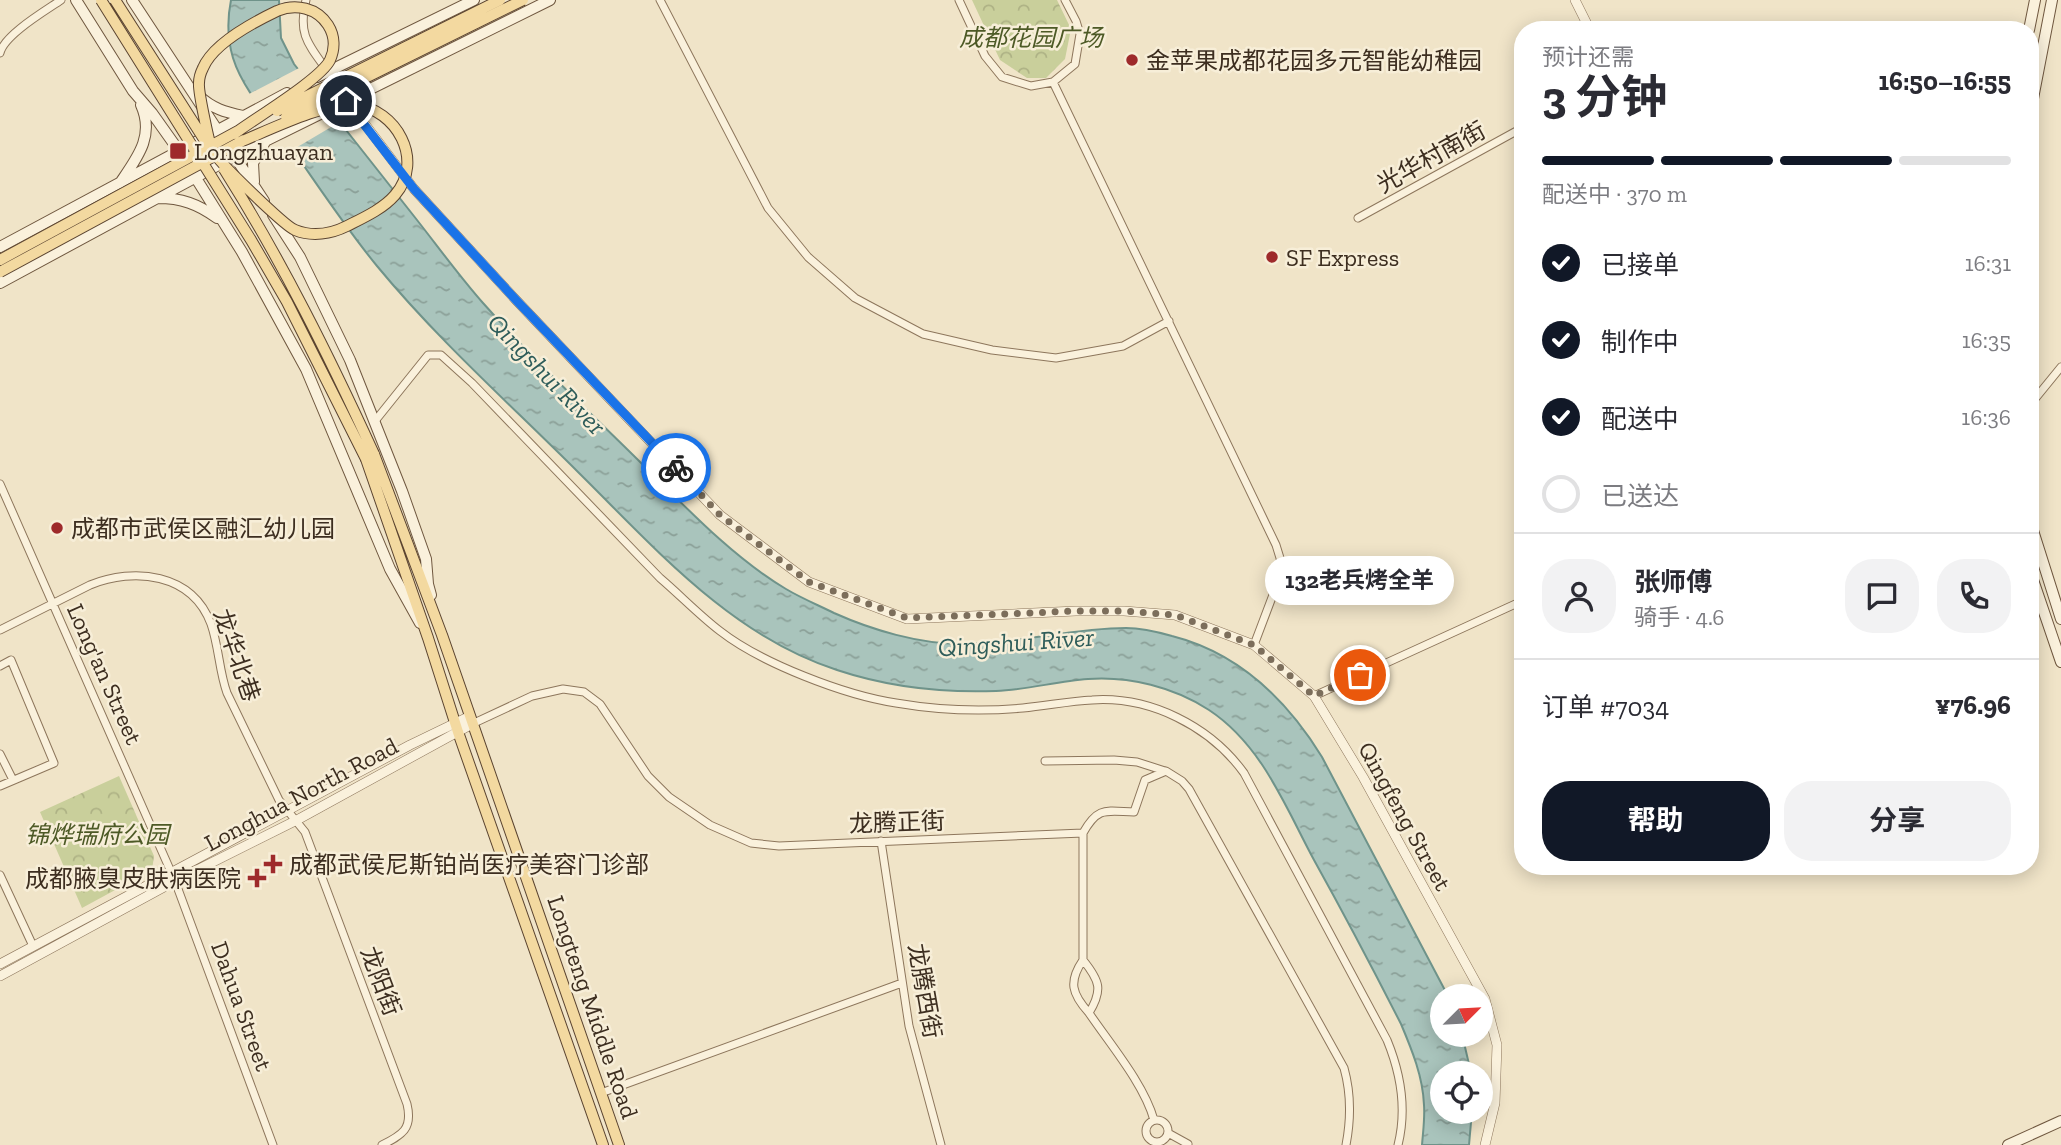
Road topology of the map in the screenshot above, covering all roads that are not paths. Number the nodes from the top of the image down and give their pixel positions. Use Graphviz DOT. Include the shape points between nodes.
graph roads {
  1 [pos="61,0"];
  2 [pos="76,0"];
  3 [pos="101,0"];
  4 [pos="115,0"];
  5 [pos="132,0"];
  6 [pos="306,0"];
  7 [pos="474,0"];
  8 [pos="500,0"];
  9 [pos="523,0"];
  10 [pos="550,0"];
  11 [pos="660,0"];
  12 [pos="959,0"];
  13 [pos="1065,0"];
  14 [pos="1575,0"];
  15 [pos="2035,0"];
  16 [pos="2052,0"];
  17 [pos="1586,21"];
  18 [pos="2031,21"];
  19 [pos="0,53"];
  20 [pos="2039,67"];
  21 [pos="327,71"];
  22 [pos="181,75"];
  23 [pos="1054,82"];
  24 [pos="133,91"];
  25 [pos="346,101"];
  26 [pos="243,116"];
  27 [pos="216,130"];
  28 [pos="1514,132"];
  29 [pos="237,138"];
  30 [pos="269,139"];
  31 [pos="179,151"];
  32 [pos="213,152"];
  33 [pos="235,156"];
  34 [pos="195,179"];
  35 [pos="118,184"];
  36 [pos="254,185"];
  37 [pos="155,199"];
  38 [pos="1358,218"];
  39 [pos="222,221"];
  40 [pos="0,247"];
  41 [pos="0,260"];
  42 [pos="0,272"];
  43 [pos="0,283"];
  44 [pos="1169,321"];
  45 [pos="2061,367"];
  46 [pos="2039,394"];
  47 [pos="375,421"];
  48 [pos="370,457"];
  49 [pos="0,484"];
  50 [pos="2039,549"];
  51 [pos="2039,597"];
  52 [pos="53,603"];
  53 [pos="1514,605"];
  54 [pos="2061,618"];
  55 [pos="0,630"];
  56 [pos="442,635"];
  57 [pos="428,638"];
  58 [pos="1254,645"];
  59 [pos="2061,662"];
  60 [pos="0,666"];
  61 [pos="1314,696"];
  62 [pos="471,720"];
  63 [pos="456,728"];
  64 [pos="0,754"];
  65 [pos="1045,761"];
  66 [pos="1137,762"];
  67 [pos="1166,771"];
  68 [pos="13,780"];
  69 [pos="1144,780"];
  70 [pos="0,786"];
  71 [pos="287,811"];
  72 [pos="297,820"];
  73 [pos="1083,834"];
  74 [pos="881,841"];
  75 [pos="0,875"];
  76 [pos="174,877"];
  77 [pos="33,946"];
  78 [pos="1083,960"];
  79 [pos="0,964"];
  80 [pos="0,976"];
  81 [pos="902,983"];
  82 [pos="1089,1013"];
  83 [pos="601,1093"];
  84 [pos="1154,1120"];
  85 [pos="2061,1121"];
  86 [pos="1168,1133"];
  87 [pos="1150,1140"];
  88 [pos="1188,1144"];
  89 [pos="272,1145"];
  90 [pos="382,1145"];
  91 [pos="603,1145"];
  92 [pos="619,1145"];
  93 [pos="941,1145"];
  94 [pos="1141,1145"];
  95 [pos="1346,1145"];
  96 [pos="1398,1145"];
  97 [pos="1485,1145"];
  98 [pos="2008,1145"];
  1 -- 19 [label="street" via="10,37"];
  2 -- 24 [label="main road"];
  3 -- 48 [label="main road, bridge" via="251,240"];
  4 -- 32 [label="main road, bridge"];
  5 -- 22 [label="main road"];
  6 -- 21 [label="street" via="302,17 306,41"];
  7 -- 21 [label="main road"];
  8 -- 29 [label="main road, bridge"];
  9 -- 29 [label="main road, bridge"];
  10 -- 25 [label="main road"];
  11 -- 44 [label="street" via="768,208 808,257 855,298 923,334 1056,358 1123,345"];
  12 -- 23 [label="street" via="985,56 1002,77 1031,86"];
  13 -- 23 [label="street" via="1080,34 1075,64"];
  14 -- 17 [label="street"];
  15 -- 18 [label="main road"];
  16 -- 20 [label="main road"];
  21 -- 26 [label="main road, bridge"];
  22 -- 26 [label="main road" via="211,106"];
  22 -- 27 [label="main road"];
  23 -- 44 [label="street"];
  24 -- 31 [label="main road"];
  24 -- 35 [label="main road" via="143,108 146,134"];
  25 -- 30 [label="main road, bridge"];
  25 -- 58 [label="street, Qingfeng Street" via="414,189 720,515 809,582 907,618 1124,611 1175,615"];
  26 -- 27 [label="main road"];
  27 -- 31 [label="main road"];
  27 -- 33 [label="main road"];
  28 -- 38 [label="street, 光华村南街"];
  29 -- 32 [label="main road, bridge" via="330,62 334,37 318,13 299,7 276,12 227,40 207,59 198,83"];
  29 -- 32 [label="main road, bridge" via="331,106 353,104 383,114 397,129 407,153 405,179 381,208 334,231 309,233 280,220"];
  29 -- 41 [label="main road, bridge"];
  29 -- 42 [label="main road, bridge"];
  30 -- 33 [label="main road"];
  30 -- 36 [label="main road" via="253,163"];
  31 -- 34 [label="main road"];
  31 -- 35 [label="main road"];
  32 -- 48 [label="main road, bridge" via="329,355"];
  33 -- 34 [label="main road"];
  33 -- 36 [label="main road"];
  34 -- 37 [label="main road"];
  34 -- 39 [label="main road"];
  35 -- 40 [label="main road"];
  36 -- 47 [label="main road" via="300,257"];
  37 -- 39 [label="main road" via="184,200"];
  37 -- 43 [label="main road"];
  39 -- 57 [label="main road" via="306,369 390,569"];
  44 -- 58 [label="street" via="1280,558 1282,571"];
  45 -- 46 [label="street"];
  47 -- 56 [label="main road" via="426,559"];
  47 -- 96 [label="street" via="428,355 441,355 508,418 660,578 721,632 799,674 893,703 942,709 1022,709 1118,700 1196,727 1222,747 1244,773 1387,1040 1402,1091"];
  48 -- 56 [label="main road, Longteng Middle Road"];
  48 -- 57 [label="main road, Longteng Middle Road"];
  49 -- 52 [label="street, Long'an Street"];
  50 -- 54 [label="main road"];
  51 -- 59 [label="main road"];
  52 -- 55 [label="street, 龙华北巷"];
  52 -- 71 [label="street, 龙华北巷" via="104,579 143,575 177,585 193,596 209,621 227,693"];
  52 -- 76 [label="street, Long'an Street"];
  53 -- 61 [label="street"];
  56 -- 62 [label="main road, Longteng Middle Road"];
  57 -- 63 [label="main road, Longteng Middle Road"];
  58 -- 61 [label="street, Qingfeng Street"];
  60 -- 68 [label="street" via="11,660 54,763"];
  61 -- 97 [label="street, Qingfeng Street" via="1485,999 1497,1045 1495,1103"];
  62 -- 63 [label="street, Longhua North Road"];
  62 -- 74 [label="street, 龙腾正街" via="532,696 562,689 584,692 600,704 648,776 710,825 751,843 779,846"];
  62 -- 83 [label="main road, Longteng Middle Road"];
  63 -- 71 [label="street, Longhua North Road"];
  63 -- 72 [label="street, Longhua North Road"];
  63 -- 91 [label="main road, Longteng Middle Road"];
  64 -- 68 [label="street"];
  65 -- 66 [label="street"];
  66 -- 67 [label="street"];
  66 -- 69 [label="street"];
  67 -- 69 [label="street"];
  67 -- 95 [label="street" via="1182,781 1197,801 1344,1068 1350,1112"];
  68 -- 70 [label="street"];
  69 -- 73 [label="street" via="1135,812 1102,812"];
  71 -- 72 [label="street, 龙华北巷"];
  71 -- 76 [label="street, Longhua North Road"];
  72 -- 76 [label="street, Longhua North Road"];
  72 -- 90 [label="street, 龙阳街" via="407,1104 408,1124 403,1133"];
  73 -- 74 [label="street, 龙腾正街"];
  73 -- 78 [label="street"];
  74 -- 81 [label="street, 龙腾西街"];
  75 -- 77 [label="street"];
  76 -- 77 [label="street, Longhua North Road"];
  76 -- 80 [label="street, Longhua North Road"];
  76 -- 89 [label="street, Dahua Street"];
  77 -- 79 [label="street, Longhua North Road"];
  78 -- 82 [label="street" via="1099,985"];
  78 -- 82 [label="street" via="1073,988"];
  81 -- 83 [label="street"];
  81 -- 93 [label="street, 龙腾西街"];
  82 -- 84 [label="street" via="1141,1090"];
  83 -- 92 [label="main road, Longteng Middle Road"];
  84 -- 86 [label="street" via="1165,1122"];
  84 -- 87 [label="street" via="1146,1127"];
  85 -- 98 [label="main road"];
  86 -- 87 [label="street" via="1161,1142"];
  86 -- 88 [label="street"];
  87 -- 94 [label="street"];
}
